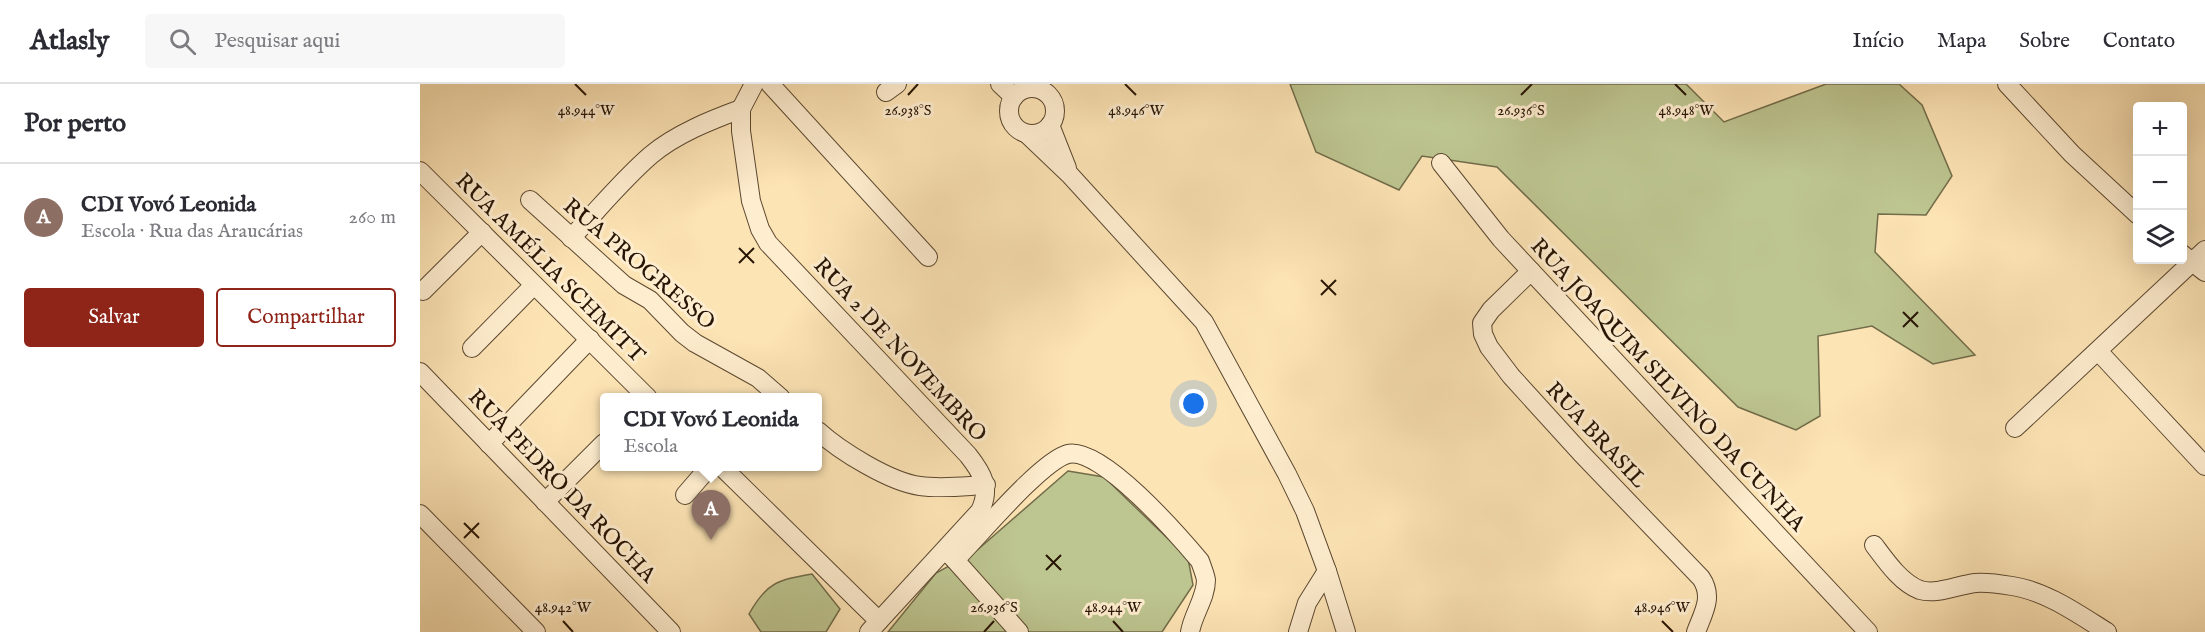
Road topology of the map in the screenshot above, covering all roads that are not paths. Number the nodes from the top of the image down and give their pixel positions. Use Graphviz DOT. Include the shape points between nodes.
graph roads {
  1 [pos="753,84"];
  2 [pos="770,84"];
  3 [pos="1000,84"];
  4 [pos="2007,84"];
  5 [pos="1037,86"];
  6 [pos="1014,97"];
  7 [pos="741,109"];
  8 [pos="1050,125"];
  9 [pos="1027,134"];
  10 [pos="1441,163"];
  11 [pos="1070,175"];
  12 [pos="423,180"];
  13 [pos="530,200"];
  14 [pos="2133,210"];
  15 [pos="482,232"];
  16 [pos="571,238"];
  17 [pos="928,257"];
  18 [pos="2196,260"];
  19 [pos="1531,271"];
  20 [pos="534,285"];
  21 [pos="423,291"];
  22 [pos="590,339"];
  23 [pos="472,348"];
  24 [pos="2098,351"];
  25 [pos="420,372"];
  26 [pos="643,393"];
  27 [pos="775,393"];
  28 [pos="2015,428"];
  29 [pos="822,434"];
  30 [pos="489,444"];
  31 [pos="600,447"];
  32 [pos="2205,466"];
  33 [pos="706,471"];
  34 [pos="725,471"];
  35 [pos="986,485"];
  36 [pos="685,495"];
  37 [pos="545,502"];
  38 [pos="420,514"];
  39 [pos="1874,545"];
  40 [pos="950,555"];
  41 [pos="1327,572"];
  42 [pos="874,626"];
  43 [pos="536,632"];
  44 [pos="671,632"];
  45 [pos="1019,632"];
  46 [pos="1190,632"];
  47 [pos="1298,632"];
  48 [pos="1346,632"];
  49 [pos="1696,632"];
  50 [pos="1868,632"];
  51 [pos="2107,632"];
  1 -- 7 [label="street, RUA 2 DE NOVEMBRO"];
  2 -- 17 [label="street"];
  3 -- 6 [label="street"];
  4 -- 14 [label="street" via="2072,154"];
  5 -- 6 [label="street"];
  5 -- 8 [label="street" via="1053,100 1055,113"];
  6 -- 9 [label="street" via="1009,116 1015,128"];
  7 -- 16 [label="street" via="673,140 652,154"];
  7 -- 35 [label="street, RUA 2 DE NOVEMBRO" via="751,201 768,243 968,455"];
  8 -- 9 [label="street" via="1040,133"];
  8 -- 11 [label="street"];
  9 -- 11 [label="street"];
  10 -- 19 [label="street, RUA JOAQUIM SILVINO DA CUNHA"];
  11 -- 41 [label="street" via="1204,322 1287,474"];
  12 -- 15 [label="street, RUA AMÉLIA SCHMITT"];
  13 -- 16 [label="street, RUA PROGRESSO"];
  15 -- 20 [label="street, RUA AMÉLIA SCHMITT"];
  15 -- 21 [label="street"];
  16 -- 27 [label="street, RUA PROGRESSO" via="624,285 650,300 695,343 758,378"];
  18 -- 24 [label="street"];
  19 -- 49 [label="street, RUA BRASIL" via="1491,310 1482,323 1483,334 1511,376 1701,578 1708,598"];
  19 -- 50 [label="street, RUA JOAQUIM SILVINO DA CUNHA"];
  20 -- 22 [label="street, RUA AMÉLIA SCHMITT"];
  20 -- 23 [label="street"];
  22 -- 26 [label="street, RUA AMÉLIA SCHMITT"];
  22 -- 30 [label="street"];
  24 -- 28 [label="street"];
  24 -- 32 [label="street"];
  25 -- 30 [label="street, RUA PEDRO DA ROCHA"];
  29 -- 35 [label="street" via="887,476 904,482 942,487"];
  30 -- 37 [label="street, RUA PEDRO DA ROCHA"];
  31 -- 37 [label="street"];
  33 -- 36 [label="street"];
  34 -- 42 [label="street"];
  35 -- 40 [label="street" via="980,511"];
  37 -- 44 [label="street, RUA PEDRO DA ROCHA"];
  38 -- 43 [label="street"];
  39 -- 51 [label="street" via="1910,585 1922,590 1936,591 1977,582 2015,586 2051,599"];
  40 -- 42 [label="street"];
  40 -- 45 [label="street"];
  40 -- 46 [label="street" via="1054,460 1070,453 1085,456 1120,477 1200,561 1206,579"];
  41 -- 47 [label="street" via="1307,603"];
  41 -- 48 [label="street"];
}
